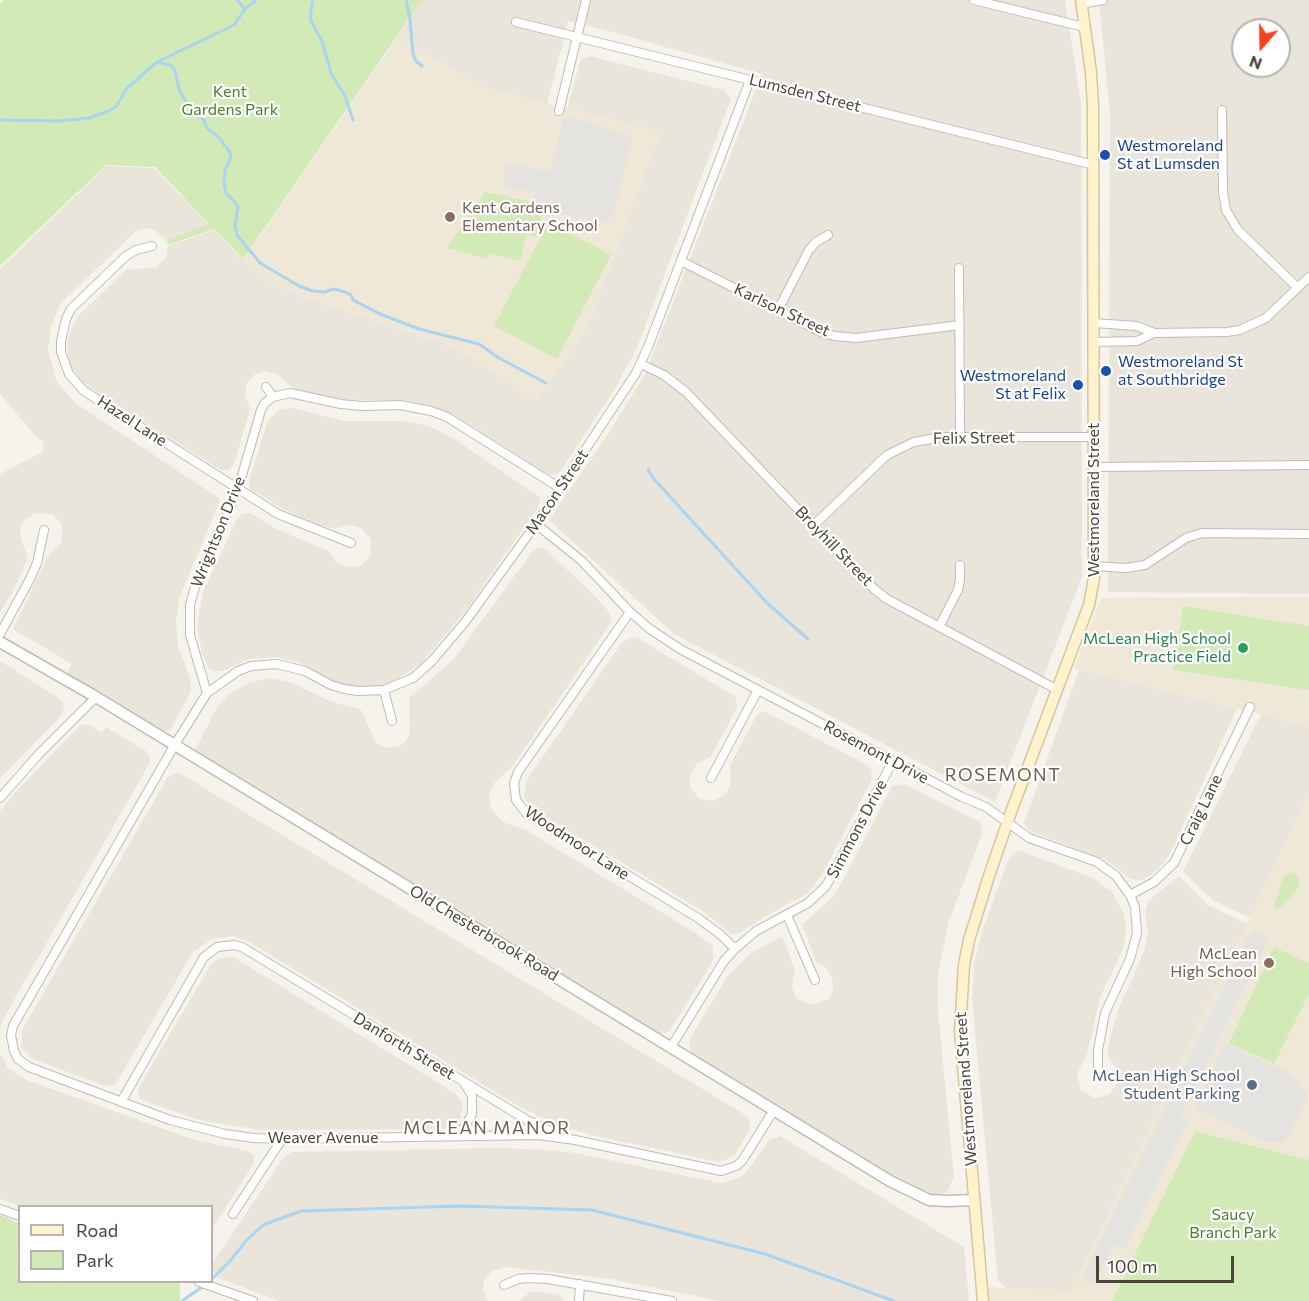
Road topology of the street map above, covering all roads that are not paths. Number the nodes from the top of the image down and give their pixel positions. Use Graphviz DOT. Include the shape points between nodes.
graph roads {
  1 [pos="586,0"];
  2 [pos="974,0"];
  3 [pos="1103,0"];
  4 [pos="1081,2"];
  5 [pos="516,22"];
  6 [pos="1084,27"];
  7 [pos="577,37"];
  8 [pos="750,80"];
  9 [pos="1222,110"];
  10 [pos="559,111"];
  11 [pos="1094,165"];
  12 [pos="828,235"];
  13 [pos="152,246"];
  14 [pos="681,261"];
  15 [pos="959,268"];
  16 [pos="1309,277"];
  17 [pos="1298,288"];
  18 [pos="778,310"];
  19 [pos="1094,323"];
  20 [pos="960,325"];
  21 [pos="1154,333"];
  22 [pos="1094,342"];
  23 [pos="641,364"];
  24 [pos="266,387"];
  25 [pos="273,397"];
  26 [pos="960,437"];
  27 [pos="1094,437"];
  28 [pos="1309,465"];
  29 [pos="1095,467"];
  30 [pos="560,488"];
  31 [pos="238,489"];
  32 [pos="536,524"];
  33 [pos="814,525"];
  34 [pos="44,530"];
  35 [pos="1309,534"];
  36 [pos="351,543"];
  37 [pos="960,565"];
  38 [pos="1095,566"];
  39 [pos="630,612"];
  40 [pos="939,627"];
  41 [pos="0,634"];
  42 [pos="0,642"];
  43 [pos="1056,689"];
  44 [pos="384,690"];
  45 [pos="758,690"];
  46 [pos="207,693"];
  47 [pos="96,698"];
  48 [pos="1250,707"];
  49 [pos="392,721"];
  50 [pos="174,746"];
  51 [pos="893,761"];
  52 [pos="711,778"];
  53 [pos="0,798"];
  54 [pos="1007,823"];
  55 [pos="1130,895"];
  56 [pos="787,915"];
  57 [pos="735,949"];
  58 [pos="815,980"];
  59 [pos="671,1047"];
  60 [pos="1098,1076"];
  61 [pos="461,1080"];
  62 [pos="121,1102"];
  63 [pos="774,1110"];
  64 [pos="448,1136"];
  65 [pos="282,1139"];
  66 [pos="575,1140"];
  67 [pos="974,1200"];
  68 [pos="0,1209"];
  69 [pos="233,1214"];
  70 [pos="18,1215"];
  71 [pos="203,1283"];
  72 [pos="580,1284"];
  73 [pos="504,1285"];
  74 [pos="253,1301"];
  75 [pos="579,1301"];
  76 [pos="672,1301"];
  77 [pos="983,1301"];
  1 -- 7 [label="street"];
  2 -- 6 [label="street"];
  3 -- 4 [label="street"];
  4 -- 6 [label="main road, Westmoreland Street"];
  5 -- 7 [label="street, Lumsden Street"];
  6 -- 11 [label="main road, Westmoreland Street" via="1092,91"];
  7 -- 8 [label="street, Lumsden Street"];
  7 -- 10 [label="street"];
  8 -- 11 [label="street, Lumsden Street"];
  8 -- 14 [label="street, Macon Street"];
  9 -- 17 [label="street" via="1222,192 1226,210 1238,230"];
  11 -- 19 [label="main road, Westmoreland Street"];
  12 -- 18 [label="street" via="809,250"];
  13 -- 31 [label="street, Hazel Lane" via="126,256 71,309 62,330 64,364 84,391"];
  14 -- 18 [label="street, Karlson Street"];
  14 -- 23 [label="street, Macon Street"];
  15 -- 20 [label="street"];
  16 -- 17 [label="street"];
  17 -- 21 [label="street" via="1266,318 1240,330"];
  18 -- 20 [label="street, Karlson Street" via="821,332 848,338"];
  19 -- 21 [label="street" via="1137,326"];
  19 -- 22 [label="main road, Westmoreland Street"];
  20 -- 26 [label="street"];
  21 -- 22 [label="street" via="1137,340"];
  22 -- 27 [label="main road, Westmoreland Street"];
  23 -- 30 [label="street, Macon Street"];
  23 -- 33 [label="street, Broyhill Street" via="686,392"];
  24 -- 25 [label="street"];
  25 -- 30 [label="street" via="290,393 341,404 400,405 431,411 447,417"];
  25 -- 31 [label="street, Wrightson Drive" via="261,410"];
  26 -- 27 [label="street, Felix Street"];
  26 -- 33 [label="street, Felix Street" via="927,438 901,447 870,470"];
  27 -- 29 [label="main road, Westmoreland Street"];
  28 -- 29 [label="street"];
  29 -- 38 [label="main road, Westmoreland Street"];
  30 -- 32 [label="street, Macon Street"];
  31 -- 36 [label="street, Hazel Lane" via="284,517"];
  31 -- 46 [label="street, Wrightson Drive" via="190,605 190,635"];
  32 -- 39 [label="street, Rosemont Drive" via="582,561"];
  32 -- 44 [label="street, Macon Street" via="432,661 413,678"];
  33 -- 40 [label="street, Broyhill Street" via="874,589"];
  34 -- 41 [label="street" via="37,563"];
  35 -- 38 [label="street" via="1202,533 1186,538 1145,565"];
  37 -- 40 [label="street" via="958,590"];
  38 -- 43 [label="main road, Westmoreland Street" via="1089,605"];
  39 -- 45 [label="street, Rosemont Drive" via="680,649"];
  39 -- 57 [label="street, Woodmoor Lane" via="518,772 514,783 516,800 526,813 698,918"];
  40 -- 43 [label="street, Broyhill Street"];
  42 -- 47 [label="street, Old Chesterbrook Road"];
  43 -- 54 [label="main road, Westmoreland Street"];
  44 -- 46 [label="street, Macon Street" via="344,689 305,671 277,664 238,671"];
  44 -- 49 [label="street"];
  45 -- 51 [label="street, Rosemont Drive"];
  45 -- 52 [label="street"];
  46 -- 50 [label="street"];
  47 -- 50 [label="street, Old Chesterbrook Road"];
  47 -- 53 [label="street"];
  48 -- 55 [label="street, Craig Lane" via="1174,863 1154,882"];
  50 -- 59 [label="street, Old Chesterbrook Road"];
  50 -- 62 [label="street, Weaver Avenue" via="11,1035 14,1052 29,1067"];
  51 -- 54 [label="street, Rosemont Drive" via="986,807"];
  51 -- 56 [label="street, Simmons Drive" via="826,886"];
  54 -- 55 [label="street, Rosemont Drive" via="1029,838 1097,862 1124,884"];
  54 -- 67 [label="main road, Westmoreland Street" via="969,940 961,994 960,1031"];
  55 -- 60 [label="street, Rosemont Drive" via="1137,933 1130,959 1105,1013"];
  56 -- 57 [label="street, Simmons Drive" via="756,931"];
  56 -- 58 [label="street"];
  57 -- 59 [label="street, Simmons Drive"];
  59 -- 63 [label="street, Old Chesterbrook Road"];
  61 -- 62 [label="street, Danforth Street" via="237,945 225,945 204,957"];
  61 -- 64 [label="street" via="472,1096 472,1114 464,1128"];
  61 -- 66 [label="street, Danforth Street" via="527,1120"];
  62 -- 65 [label="street, Weaver Avenue" via="197,1128"];
  63 -- 66 [label="street, Weaver Avenue" via="742,1161 721,1170"];
  63 -- 67 [label="street, Old Chesterbrook Road" via="918,1196 929,1200"];
  64 -- 65 [label="street, Weaver Avenue"];
  64 -- 66 [label="street, Weaver Avenue" via="538,1135"];
  65 -- 69 [label="street"];
  67 -- 77 [label="main road, Westmoreland Street"];
  68 -- 70 [label="street"];
  71 -- 74 [label="street"];
  72 -- 73 [label="street" via="529,1278"];
  72 -- 75 [label="street"];
  72 -- 76 [label="street"];
}
